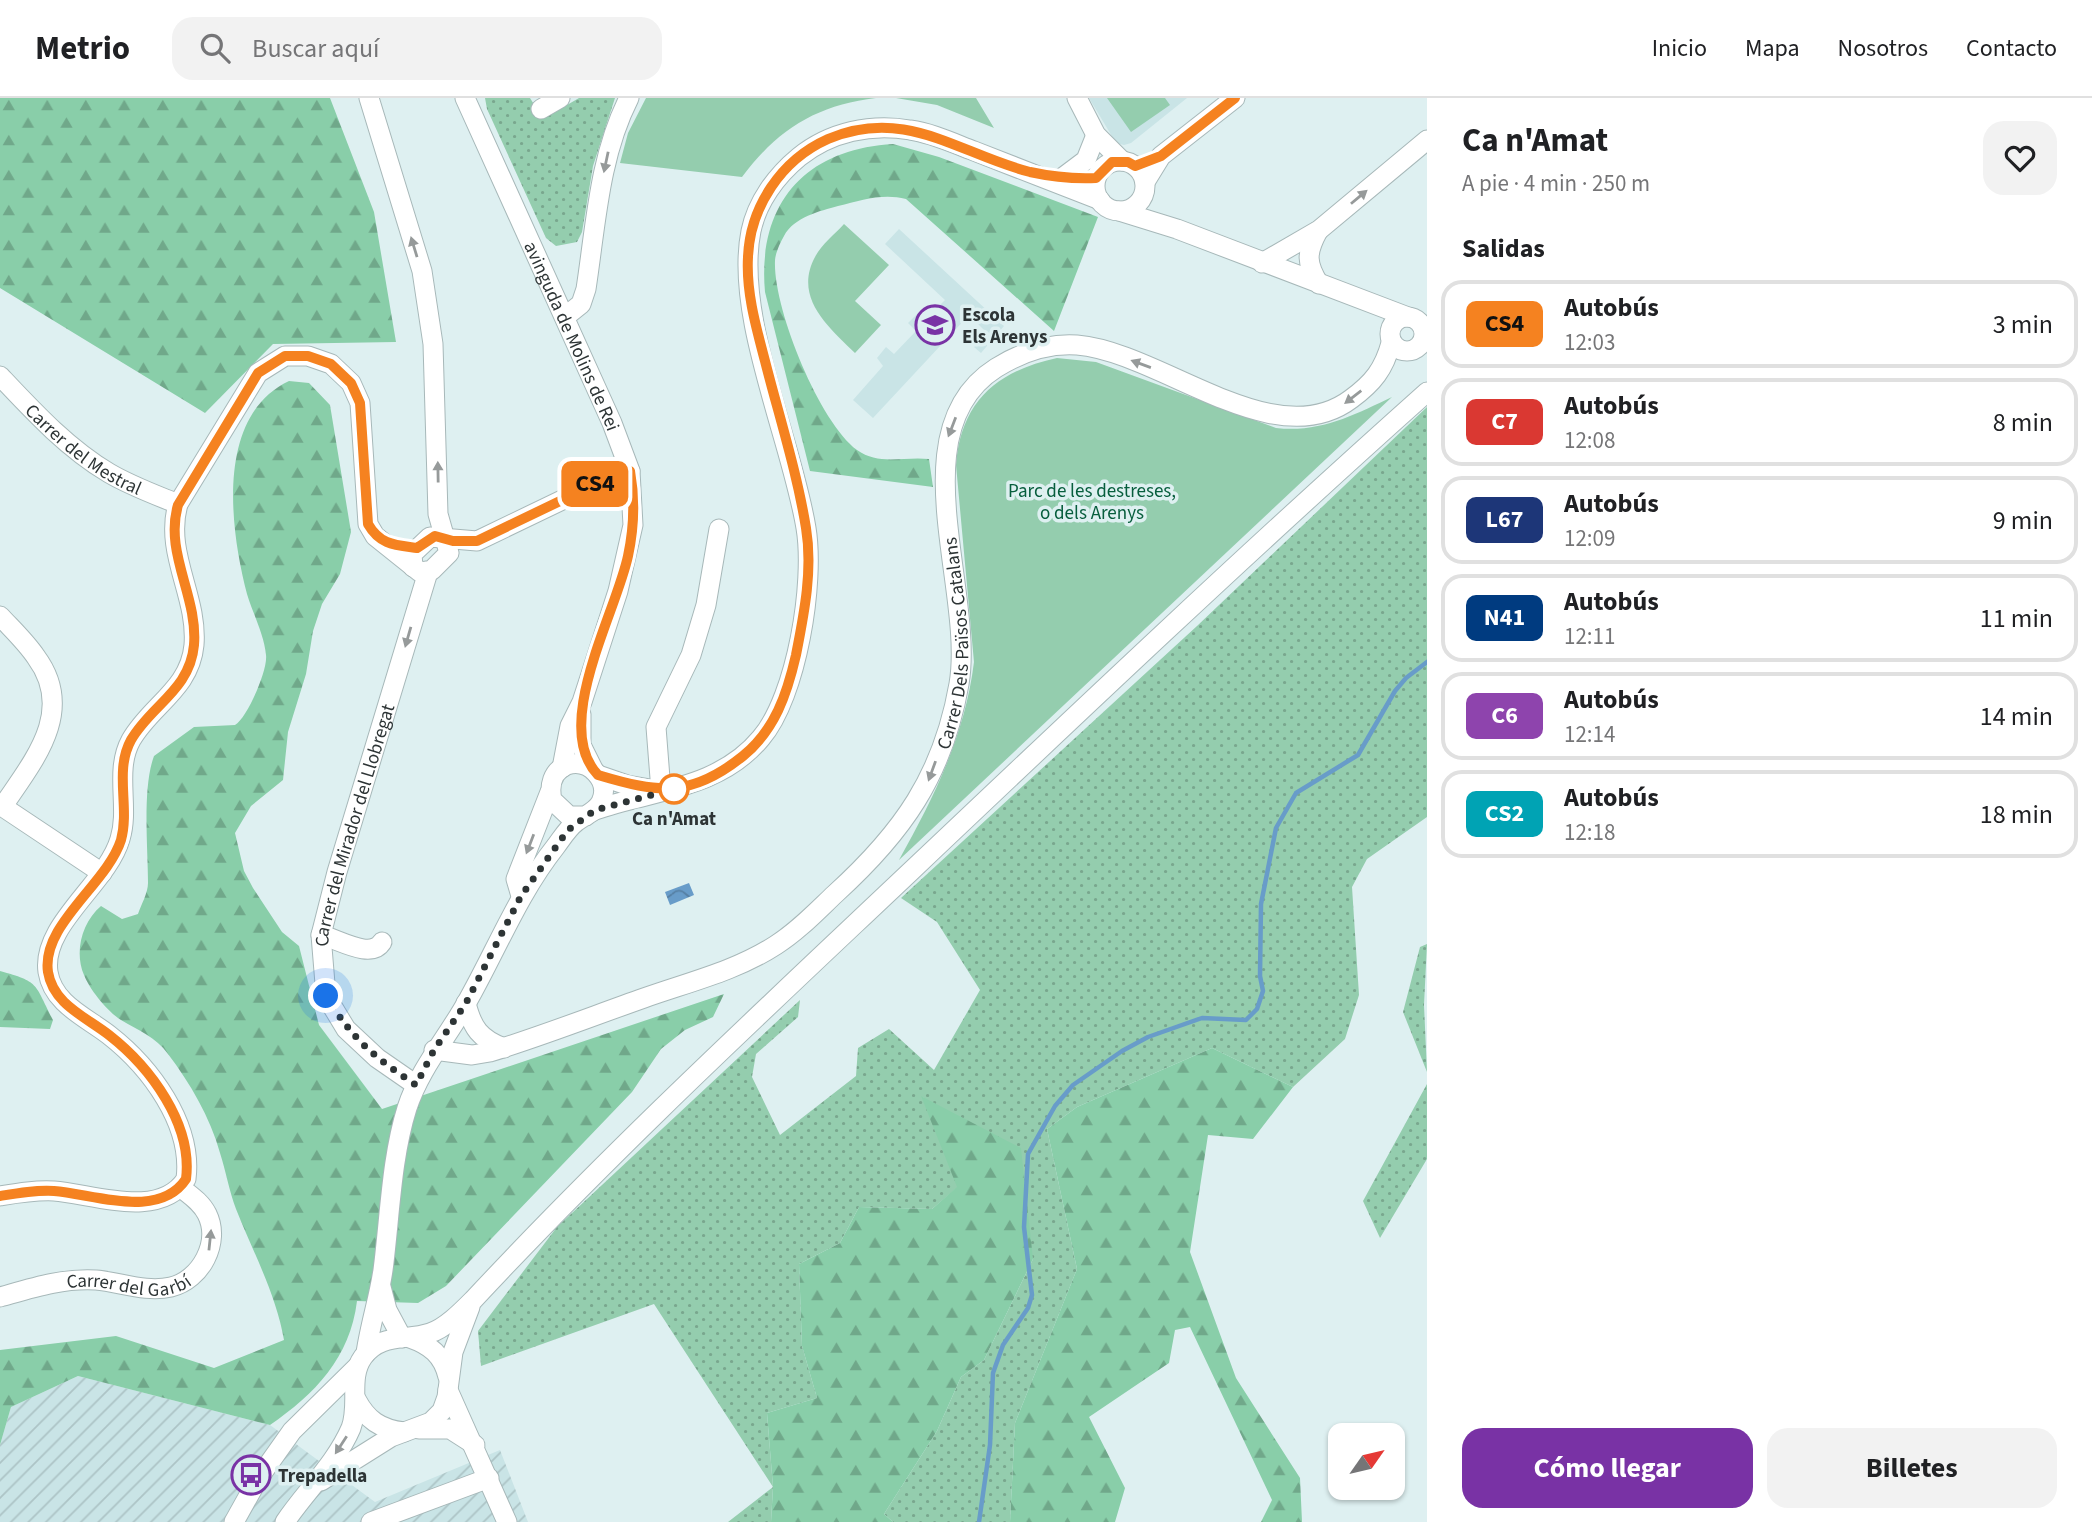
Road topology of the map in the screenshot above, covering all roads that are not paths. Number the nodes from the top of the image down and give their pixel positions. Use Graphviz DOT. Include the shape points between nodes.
graph roads {
  1 [pos="369,98"];
  2 [pos="560,98"];
  3 [pos="629,98"];
  4 [pos="1077,98"];
  5 [pos="1235,98"];
  6 [pos="466,99"];
  7 [pos="541,109"];
  8 [pos="1096,135"];
  9 [pos="1427,140"];
  10 [pos="1028,172"];
  11 [pos="1098,175"];
  12 [pos="1136,176"];
  13 [pos="1062,178"];
  14 [pos="1100,200"];
  15 [pos="1119,211"];
  16 [pos="1177,229"];
  17 [pos="1319,230"];
  18 [pos="1262,263"];
  19 [pos="1319,284"];
  20 [pos="1360,300"];
  21 [pos="566,316"];
  22 [pos="1420,325"];
  23 [pos="1390,337"];
  24 [pos="0,376"];
  25 [pos="1427,392"];
  26 [pos="630,471"];
  27 [pos="178,505"];
  28 [pos="719,529"];
  29 [pos="445,539"];
  30 [pos="420,562"];
  31 [pos="0,616"];
  32 [pos="582,702"];
  33 [pos="562,768"];
  34 [pos="596,772"];
  35 [pos="661,791"];
  36 [pos="550,792"];
  37 [pos="1,805"];
  38 [pos="590,813"];
  39 [pos="102,873"];
  40 [pos="521,896"];
  41 [pos="321,935"];
  42 [pos="382,942"];
  43 [pos="466,1003"];
  44 [pos="504,1048"];
  45 [pos="434,1050"];
  46 [pos="416,1085"];
  47 [pos="180,1187"];
  48 [pos="0,1196"];
  49 [pos="381,1283"];
  50 [pos="0,1297"];
  51 [pos="474,1299"];
  52 [pos="406,1338"];
  53 [pos="361,1360"];
  54 [pos="449,1386"];
  55 [pos="356,1399"];
  56 [pos="411,1431"];
  57 [pos="475,1445"];
  58 [pos="489,1478"];
  59 [pos="314,1485"];
  60 [pos="234,1522"];
  61 [pos="285,1522"];
  62 [pos="371,1522"];
  63 [pos="507,1522"];
  29 -- 1 [label="street, one-way" via="438,514 433,344 422,271"];
  2 -- 7 [label="street"];
  3 -- 21 [label="street, one-way" via="605,161 586,289 581,304"];
  4 -- 8 [label="street"];
  5 -- 12 [label="street"];
  6 -- 21 [label="street, avinguda de Molins de Rei"];
  8 -- 11 [label="street"];
  8 -- 12 [label="street"];
  8 -- 13 [label="street" via="1086,160"];
  17 -- 9 [label="street, one-way"];
  10 -- 13 [label="street"];
  10 -- 14 [label="street"];
  10 -- 35 [label="street" via="925,133 873,128 842,134 816,146 789,166 766,195 751,230 748,281 807,528 808,576 797,649 782,705 752,748 719,774"];
  11 -- 12 [label="street" via="1112,162"];
  11 -- 13 [label="street"];
  11 -- 14 [label="street" via="1095,190"];
  12 -- 15 [label="street" via="1139,203"];
  12 -- 16 [label="street"];
  14 -- 15 [label="street"];
  15 -- 16 [label="street"];
  16 -- 18 [label="street"];
  17 -- 18 [label="street"];
  17 -- 19 [label="street" via="1308,250 1308,267"];
  18 -- 19 [label="street"];
  19 -- 20 [label="street"];
  20 -- 22 [label="street"];
  20 -- 23 [label="street"];
  21 -- 26 [label="street, avinguda de Molins de Rei"];
  22 -- 23 [label="street" via="1394,323"];
  22 -- 23 [label="street" via="1419,346 1410,351 1399,350"];
  23 -- 44 [label="street, Carrer Dels Països Catalans, one-way" via="1383,368 1365,388 1329,412 1297,418 1246,406 1089,347 1043,348 1010,360 977,383 948,437 945,468 962,650 959,683 928,782 906,819 873,859 812,916 756,957"];
  24 -- 27 [label="street, Carrer del Mestral" via="86,458"];
  25 -- 51 [label="street" via="1264,537 804,972 524,1242"];
  26 -- 29 [label="street" via="477,541"];
  26 -- 32 [label="street, avinguda de Molins de Rei" via="633,525 628,556"];
  27 -- 30 [label="street" via="258,373 285,356 308,356 331,364 351,383 360,403 368,524 375,536"];
  27 -- 39 [label="street" via="173,539 194,625 192,654 185,677 140,728 127,750 121,839"];
  28 -- 35 [label="street" via="706,605 691,655 656,727"];
  29 -- 30 [label="street" via="435,536"];
  29 -- 30 [label="street" via="449,553"];
  30 -- 41 [label="street, Carrer del Mirador del Llobregat, one-way"];
  31 -- 37 [label="street" via="36,657 51,685 53,700 47,738"];
  32 -- 33 [label="street, avinguda de Molins de Rei" via="570,726"];
  32 -- 34 [label="street, avinguda de Molins de Rei" via="582,745"];
  33 -- 34 [label="street" via="578,764"];
  33 -- 36 [label="street"];
  34 -- 35 [label="street" via="627,785"];
  34 -- 38 [label="street" via="603,793"];
  35 -- 38 [label="street"];
  36 -- 38 [label="street" via="562,813 578,817"];
  36 -- 40 [label="street, one-way" via="516,880"];
  37 -- 39 [label="street"];
  38 -- 40 [label="street" via="568,830"];
  39 -- 47 [label="street" via="49,946 49,975 68,1007 119,1043 167,1102 186,1151 186,1179"];
  40 -- 43 [label="street"];
  41 -- 42 [label="street" via="370,951"];
  41 -- 46 [label="street, Carrer del Mirador del Llobregat" via="326,996 346,1030"];
  43 -- 44 [label="street" via="473,1027 485,1041"];
  43 -- 45 [label="street"];
  44 -- 45 [label="street, Carrer Dels Països Catalans" via="472,1055"];
  45 -- 46 [label="street"];
  46 -- 49 [label="street" via="398,1150"];
  47 -- 48 [label="street" via="170,1196 143,1202 51,1191"];
  50 -- 47 [label="street, Carrer del Garbí, one-way" via="68,1281 97,1280 160,1289 187,1280 208,1253 212,1232 203,1207"];
  49 -- 52 [label="street" via="387,1310"];
  49 -- 53 [label="street"];
  51 -- 52 [label="street" via="442,1328"];
  51 -- 54 [label="street" via="453,1352"];
  52 -- 53 [label="street" via="378,1343"];
  52 -- 54 [label="street" via="426,1343 438,1354"];
  53 -- 55 [label="street" via="354,1383"];
  53 -- 60 [label="street" via="292,1431"];
  54 -- 56 [label="street" via="442,1411"];
  54 -- 57 [label="street"];
  55 -- 56 [label="street" via="375,1424"];
  55 -- 59 [label="street, one-way" via="347,1434"];
  56 -- 57 [label="street" via="450,1429"];
  56 -- 59 [label="street"];
  57 -- 58 [label="street"];
  58 -- 62 [label="street"];
  58 -- 63 [label="street"];
  59 -- 61 [label="street"];
}
